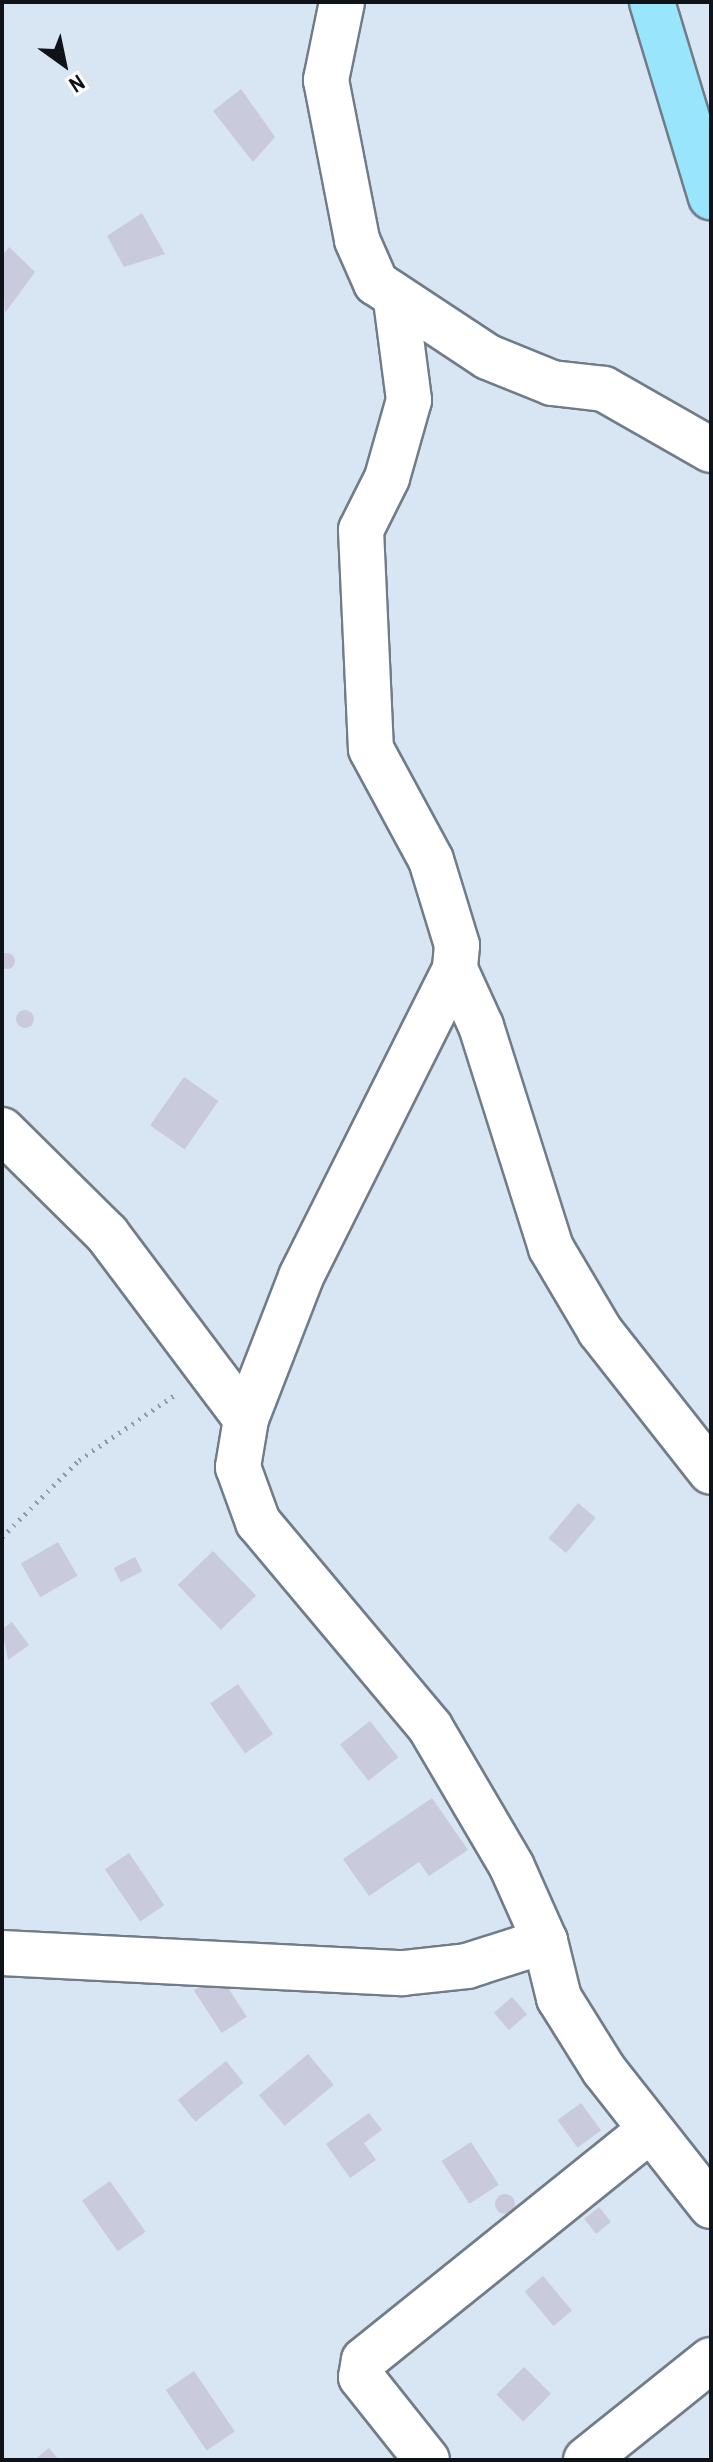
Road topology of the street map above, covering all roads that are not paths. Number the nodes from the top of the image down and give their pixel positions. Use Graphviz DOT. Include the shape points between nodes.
graph roads {
  1 [pos="342,2"];
  2 [pos="652,2"];
  3 [pos="711,197"];
  4 [pos="396,300"];
  5 [pos="711,450"];
  6 [pos="455,969"];
  7 [pos="2,1130"];
  8 [pos="246,1419"];
  9 [pos="711,1472"];
  10 [pos="545,1941"];
  11 [pos="2,1953"];
  12 [pos="649,2131"];
  13 [pos="711,2206"];
  14 [pos="711,2360"];
  15 [pos="427,2460"];
  16 [pos="586,2460"];
  1 -- 4 [label="street" via="326,80 357,240 376,283"];
  2 -- 3 [label="main road"];
  4 -- 5 [label="street" via="488,357 552,383 604,389"];
  4 -- 6 [label="street" via="409,400 387,478 361,530 371,749 431,860 457,945"];
  6 -- 8 [label="street" via="301,1277"];
  6 -- 9 [label="street" via="481,1026 551,1248 600,1331"];
  7 -- 8 [label="street" via="107,1234"];
  8 -- 10 [label="street" via="238,1467 258,1522 430,1727 512,1867"];
  10 -- 11 [label="street" via="467,1966 403,1973"];
  10 -- 12 [label="street" via="559,1998"];
  12 -- 13 [label="street"];
  12 -- 15 [label="street" via="364,2360 361,2377"];
  14 -- 16 [label="street"];
}
